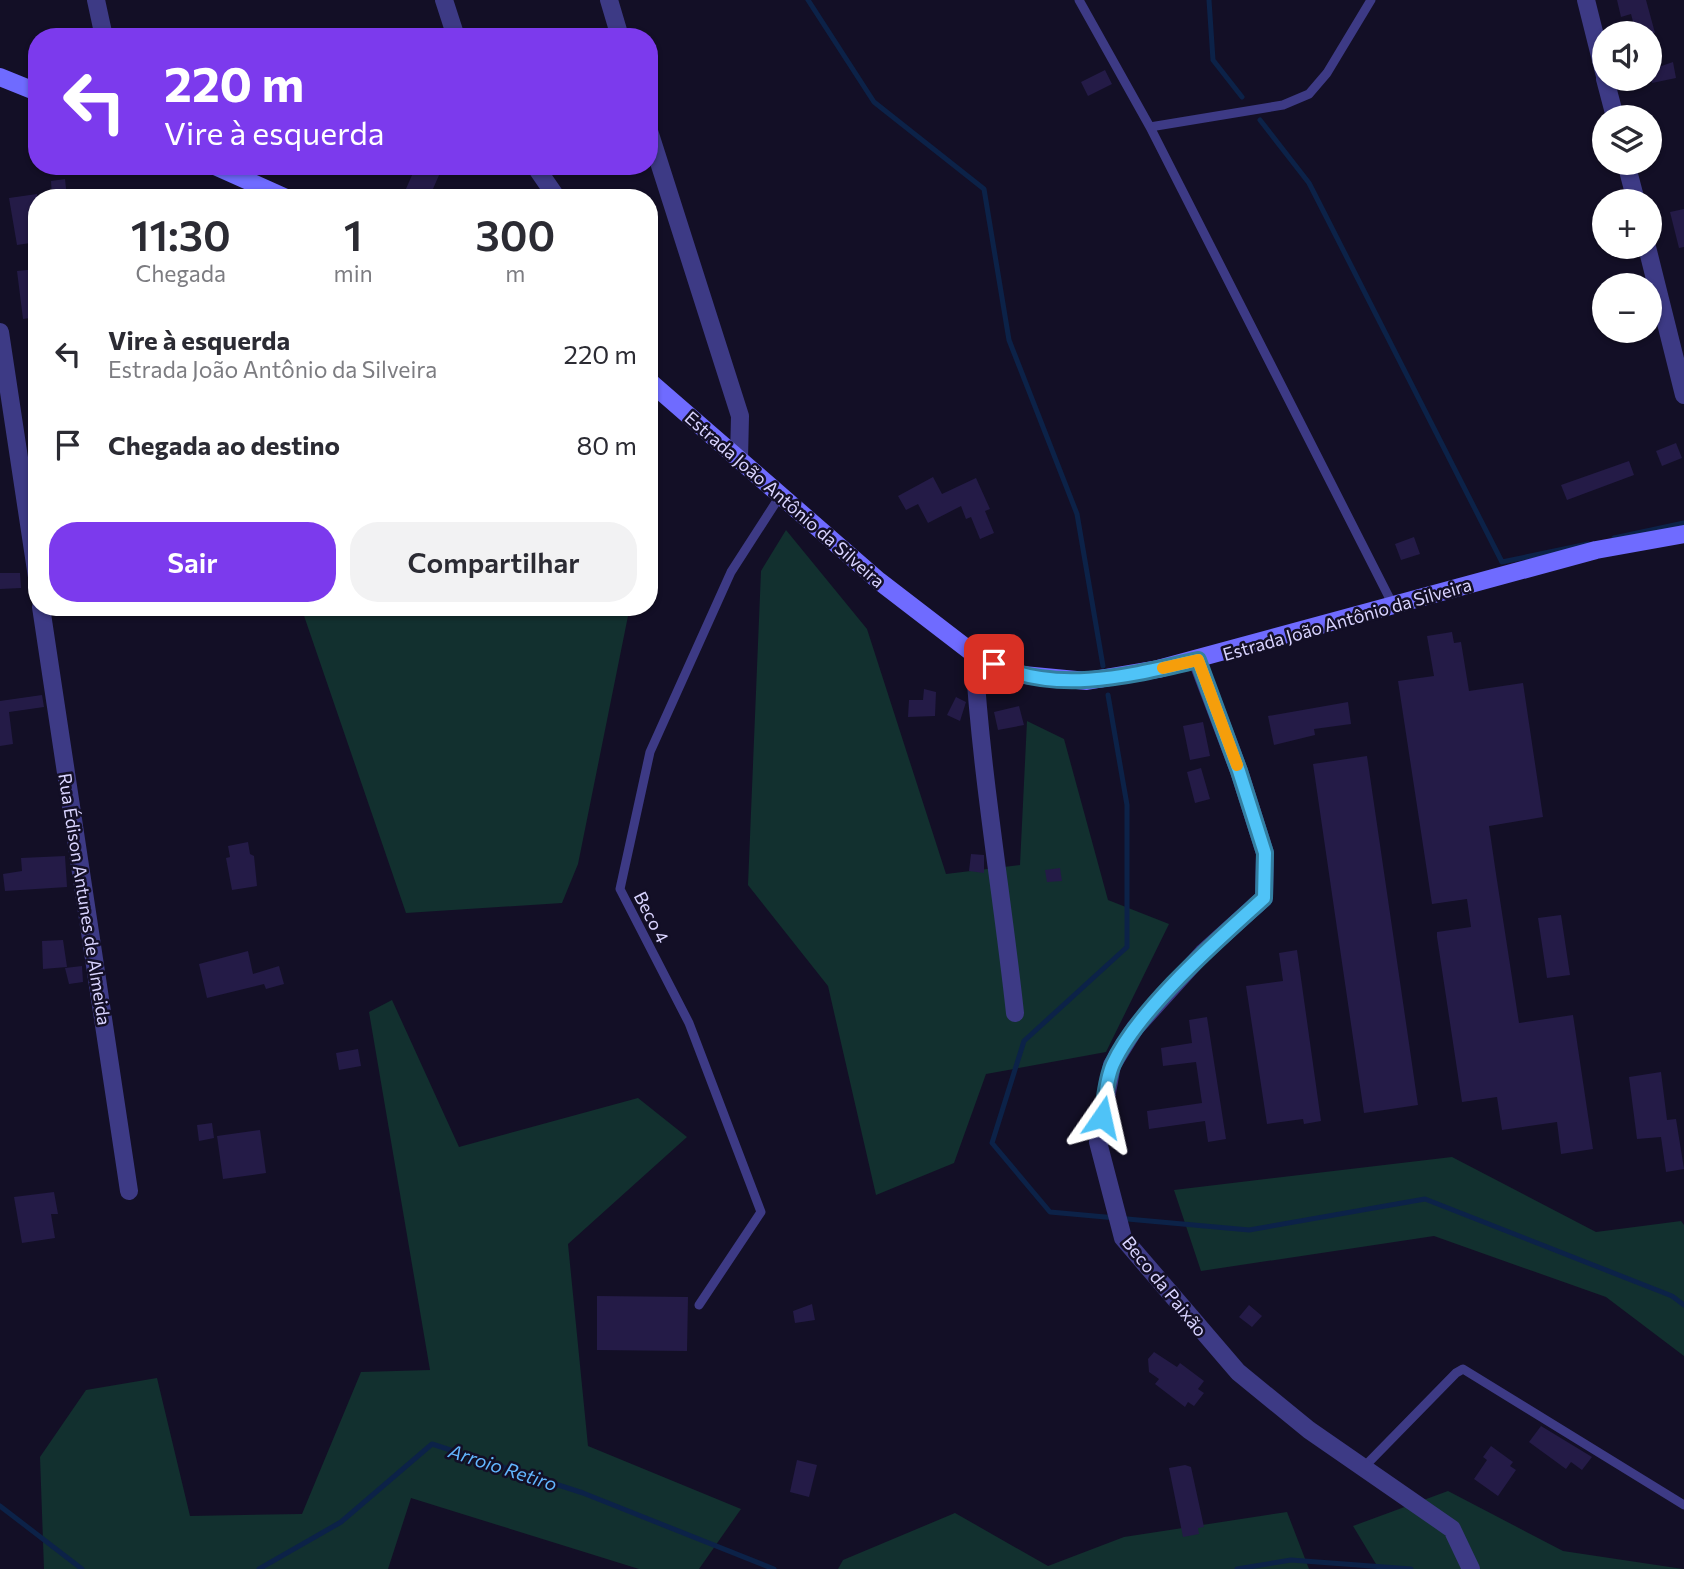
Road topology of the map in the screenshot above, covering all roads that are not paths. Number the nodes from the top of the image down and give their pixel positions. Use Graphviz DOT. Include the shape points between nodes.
graph roads {
  1 [pos="96,0"];
  2 [pos="444,0"];
  3 [pos="609,0"];
  4 [pos="1079,0"];
  5 [pos="1371,0"];
  6 [pos="1586,0"];
  7 [pos="1592,24"];
  8 [pos="102,28"];
  9 [pos="453,28"];
  10 [pos="617,28"];
  11 [pos="0,77"];
  12 [pos="28,88"];
  13 [pos="1150,127"];
  14 [pos="658,159"];
  15 [pos="235,175"];
  16 [pos="266,189"];
  17 [pos="1650,259"];
  18 [pos="0,332"];
  19 [pos="658,389"];
  20 [pos="1684,395"];
  21 [pos="739,459"];
  22 [pos="780,496"];
  23 [pos="28,517"];
  24 [pos="1684,534"];
  25 [pos="1393,605"];
  26 [pos="42,616"];
  27 [pos="974,654"];
  28 [pos="1198,660"];
  29 [pos="1016,1013"];
  30 [pos="129,1191"];
  31 [pos="699,1305"];
  32 [pos="1364,1467"];
  33 [pos="1684,1505"];
  34 [pos="1471,1569"];
  1 -- 8 [label="street"];
  2 -- 9 [label="street"];
  3 -- 10 [label="street"];
  4 -- 13 [label="lane"];
  5 -- 13 [label="lane" via="1309,94 1283,105"];
  6 -- 7 [label="street"];
  11 -- 12 [label="main road"];
  13 -- 25 [label="lane"];
  14 -- 21 [label="street" via="740,416"];
  15 -- 16 [label="main road"];
  17 -- 20 [label="street"];
  18 -- 23 [label="street"];
  19 -- 21 [label="main road, Estrada João Antônio da Silveira"];
  21 -- 22 [label="main road, Estrada João Antônio da Silveira"];
  22 -- 27 [label="main road, Estrada João Antônio da Silveira" via="879,582"];
  22 -- 31 [label="lane, Beco 4" via="730,572 650,752 620,889 689,1023 761,1212"];
  24 -- 25 [label="main road, Estrada João Antônio da Silveira" via="1596,550"];
  25 -- 28 [label="main road, Estrada João Antônio da Silveira"];
  26 -- 30 [label="street, Rua Édison Antunes de Almeida"];
  27 -- 28 [label="main road, Estrada João Antônio da Silveira" via="1014,674 1087,681"];
  27 -- 29 [label="street" via="979,734"];
  28 -- 32 [label="street, Beco da Paixão" via="1265,853 1264,898 1203,953 1135,1028 1112,1065 1098,1142 1123,1238 1171,1297 1237,1372"];
  32 -- 33 [label="lane" via="1464,1369"];
  32 -- 34 [label="street, Beco da Paixão" via="1452,1529"];
}
